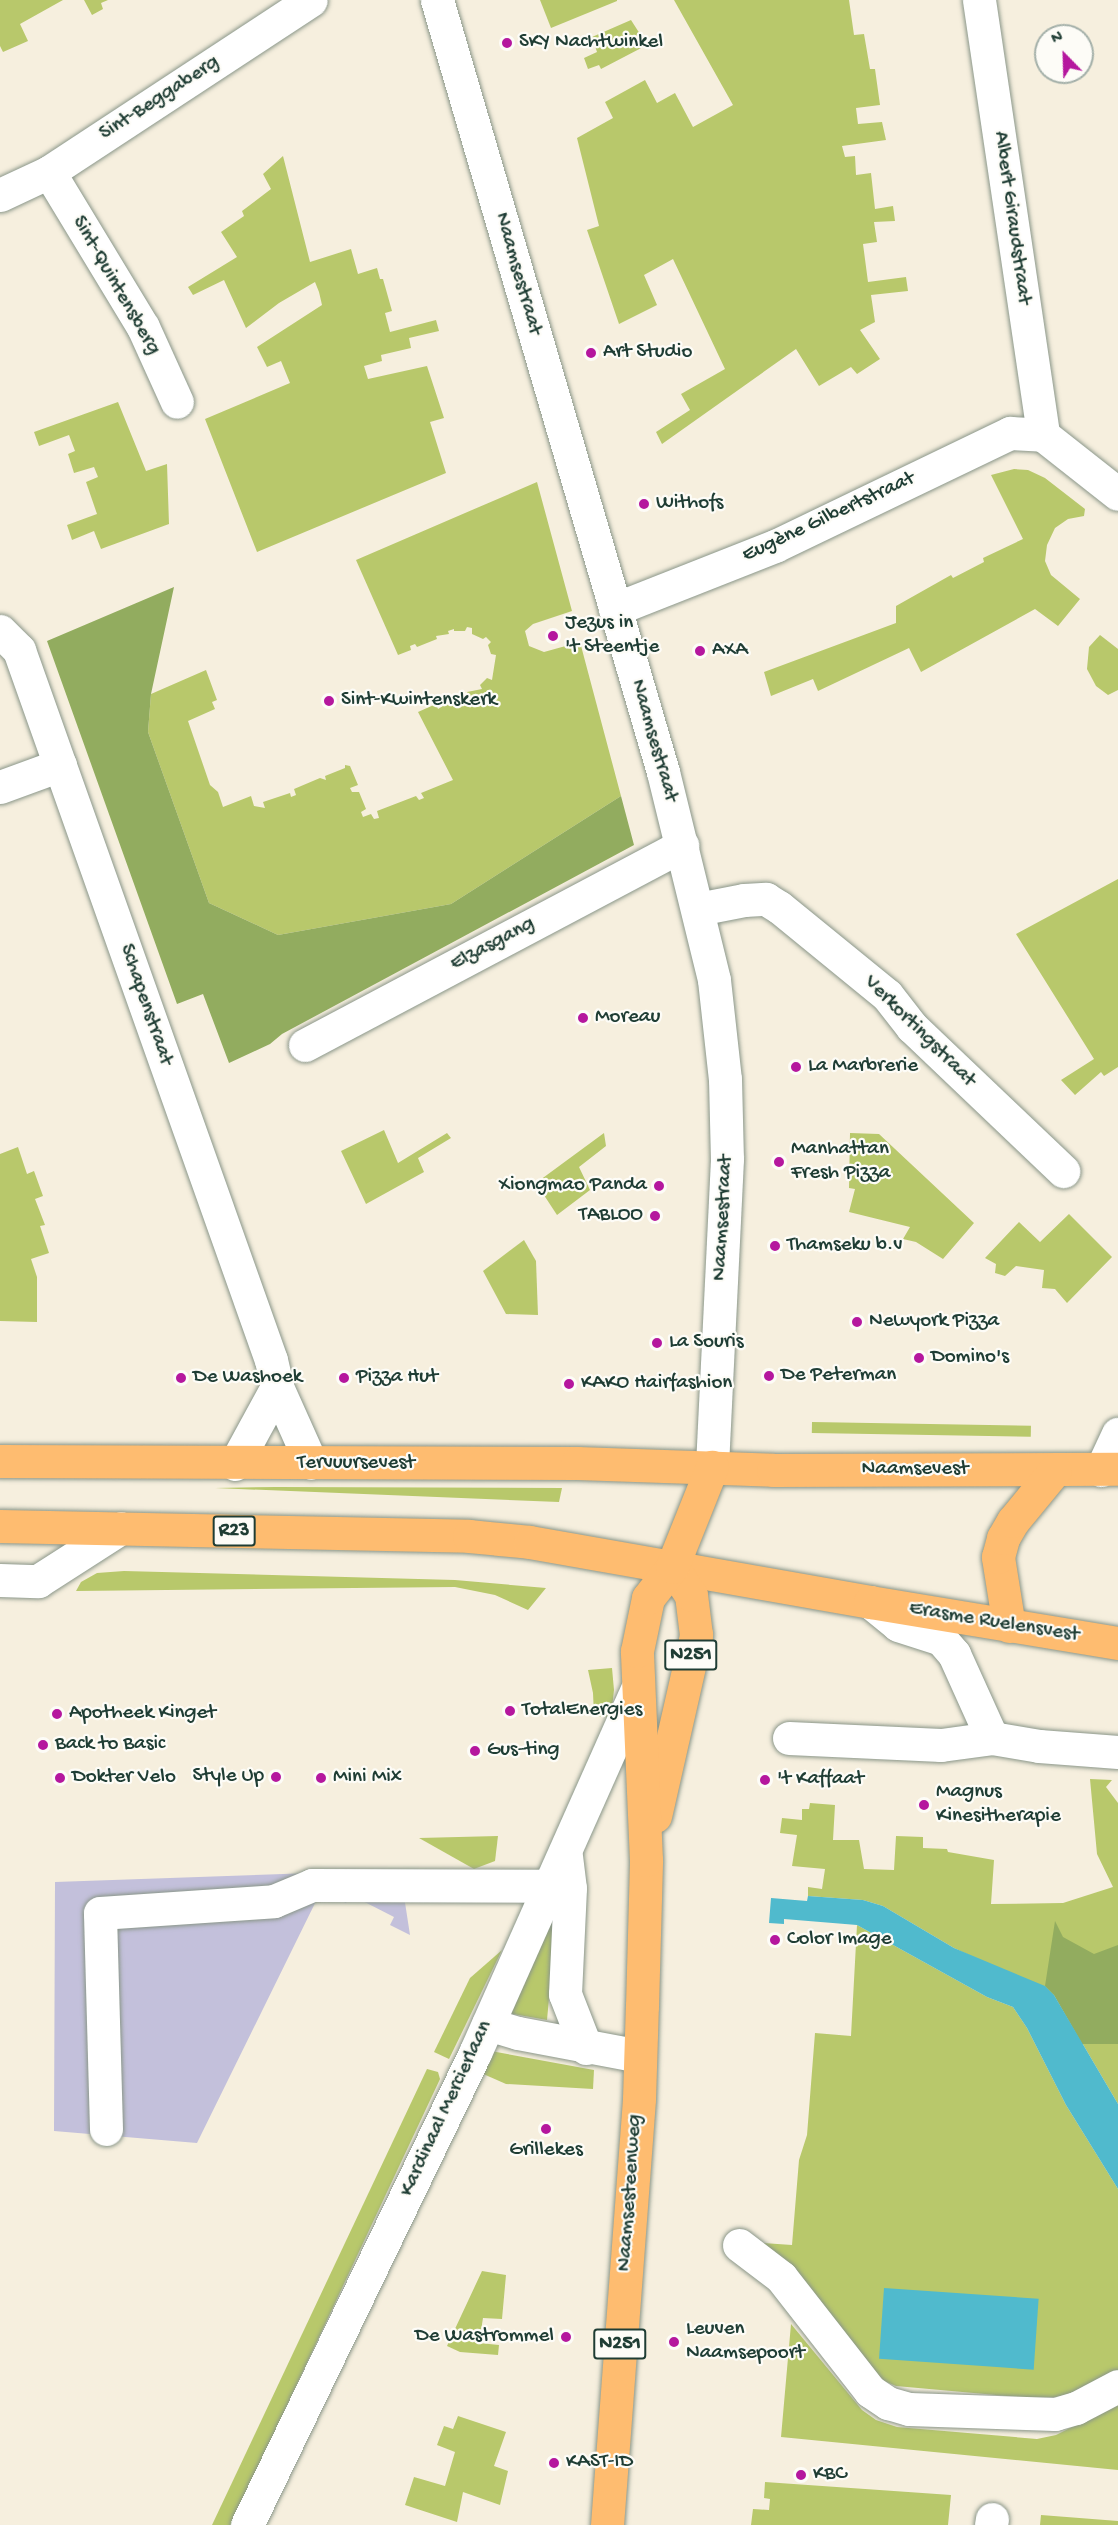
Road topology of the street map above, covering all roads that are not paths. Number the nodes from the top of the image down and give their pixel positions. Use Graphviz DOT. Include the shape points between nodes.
graph roads {
  1 [pos="311,0"];
  2 [pos="437,0"];
  3 [pos="979,0"];
  4 [pos="49,172"];
  5 [pos="2,192"];
  6 [pos="177,402"];
  7 [pos="1043,435"];
  8 [pos="1118,494"];
  9 [pos="615,609"];
  10 [pos="0,631"];
  11 [pos="60,765"];
  12 [pos="0,787"];
  13 [pos="682,845"];
  14 [pos="698,909"];
  15 [pos="305,1045"];
  16 [pos="1063,1170"];
  17 [pos="277,1387"];
  18 [pos="1118,1434"];
  19 [pos="0,1461"];
  20 [pos="311,1463"];
  21 [pos="236,1464"];
  22 [pos="712,1467"];
  23 [pos="1109,1469"];
  24 [pos="1055,1470"];
  25 [pos="0,1527"];
  26 [pos="120,1528"];
  27 [pos="672,1567"];
  28 [pos="0,1580"];
  29 [pos="870,1602"];
  30 [pos="1009,1626"];
  31 [pos="1118,1643"];
  32 [pos="637,1689"];
  33 [pos="789,1738"];
  34 [pos="992,1738"];
  35 [pos="1118,1752"];
  36 [pos="566,1851"];
  37 [pos="646,1860"];
  38 [pos="550,1886"];
  39 [pos="488,2024"];
  40 [pos="586,2048"];
  41 [pos="640,2056"];
  42 [pos="106,2129"];
  43 [pos="739,2245"];
  44 [pos="1118,2386"];
  45 [pos="247,2525"];
  46 [pos="607,2525"];
  1 -- 4 [label="street, Sint-Beggaberg"];
  2 -- 9 [label="street, Naamsestraat"];
  3 -- 7 [label="street, Albert Giraudstraat"];
  4 -- 5 [label="street, Sint-Beggaberg"];
  4 -- 6 [label="street, Sint-Quintensberg" via="143,327"];
  7 -- 8 [label="street"];
  7 -- 9 [label="street, Eugène Gilbertstraat" via="1011,433 775,546"];
  9 -- 13 [label="street, Naamsestraat"];
  10 -- 11 [label="street, Schapenstraat" via="20,650"];
  11 -- 12 [label="street"];
  11 -- 17 [label="street, Schapenstraat" via="268,1351"];
  13 -- 14 [label="street, Naamsestraat"];
  13 -- 15 [label="street, Elzasgang"];
  14 -- 16 [label="street, Verkortingstraat" via="744,900 766,900 779,907 887,994 912,1027"];
  14 -- 22 [label="street, Naamsestraat" via="714,980 726,1113"];
  17 -- 20 [label="street, Schapenstraat"];
  17 -- 21 [label="street"];
  18 -- 23 [label="street"];
  19 -- 21 [label="main road, Tervuursevest"];
  20 -- 21 [label="main road, Tervuursevest"];
  20 -- 22 [label="main road, Tervuursevest"];
  22 -- 24 [label="main road, Naamsevest"];
  22 -- 27 [label="main road"];
  23 -- 24 [label="main road, Naamsevest"];
  24 -- 30 [label="main road" via="1003,1538 998,1557"];
  25 -- 26 [label="main road, R23"];
  26 -- 27 [label="main road, R23" via="469,1536 530,1542"];
  26 -- 28 [label="street" via="38,1581"];
  27 -- 29 [label="main road, Erasme Ruelensvest"];
  27 -- 32 [label="main road, Naamsesteenweg / N251" via="648,1598 637,1651"];
  27 -- 37 [label="main road, Naamsesteenweg / N251" via="691,1595 696,1635"];
  29 -- 30 [label="main road, Erasme Ruelensvest"];
  29 -- 34 [label="street, Erasme Ruelensvest" via="898,1625 941,1639 954,1654"];
  30 -- 31 [label="main road, Erasme Ruelensvest"];
  32 -- 36 [label="street, Kardinaal Mercierlaan"];
  32 -- 37 [label="main road, Naamsesteenweg / N251"];
  33 -- 34 [label="street" via="941,1746"];
  34 -- 35 [label="street"];
  36 -- 38 [label="street, Kardinaal Mercierlaan"];
  36 -- 40 [label="street" via="570,1888 565,1994"];
  37 -- 41 [label="main road, Naamsesteenweg / N251"];
  38 -- 39 [label="street, Kardinaal Mercierlaan"];
  38 -- 42 [label="street" via="312,1885 274,1901 100,1913"];
  39 -- 40 [label="street"];
  39 -- 45 [label="street, Kardinaal Mercierlaan"];
  40 -- 41 [label="street"];
  41 -- 46 [label="main road, Naamsesteenweg / N251"];
  43 -- 44 [label="street" via="781,2277 870,2391 888,2403 909,2409 1055,2414 1076,2408"];
}
